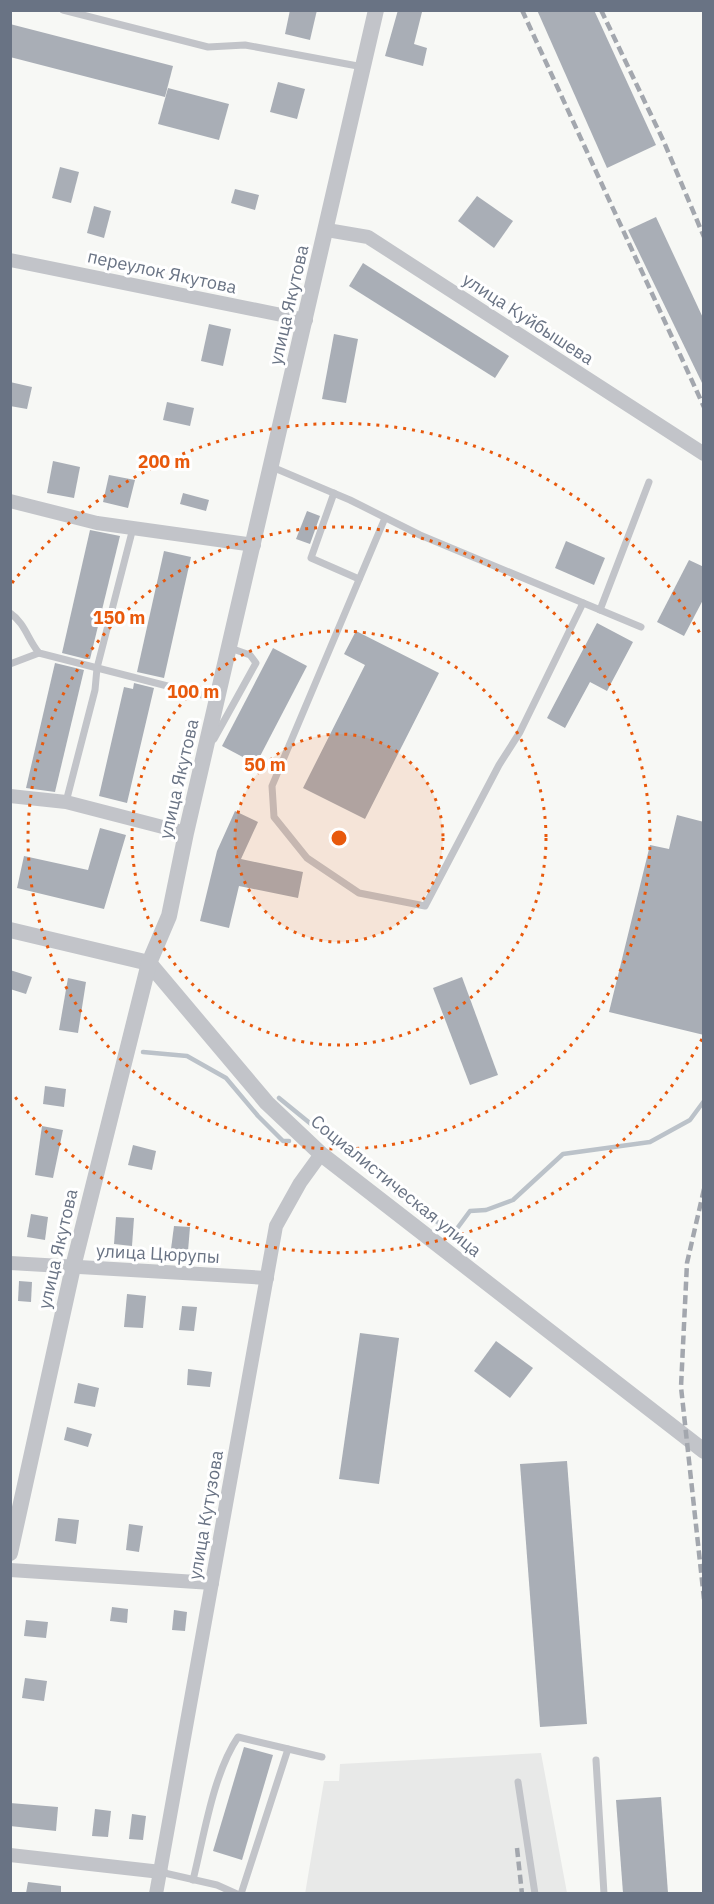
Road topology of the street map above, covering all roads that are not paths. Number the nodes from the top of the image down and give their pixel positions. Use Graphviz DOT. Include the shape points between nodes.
graph roads {
  1 [pos="63,10"];
  2 [pos="376,10"];
  3 [pos="363,67"];
  4 [pos="327,230"];
  5 [pos="10,260"];
  6 [pos="306,320"];
  7 [pos="704,454"];
  8 [pos="272,467"];
  9 [pos="649,482"];
  10 [pos="334,493"];
  11 [pos="10,501"];
  12 [pos="385,518"];
  13 [pos="133,528"];
  14 [pos="254,545"];
  15 [pos="359,579"];
  16 [pos="583,603"];
  17 [pos="600,610"];
  18 [pos="10,613"];
  19 [pos="640,627"];
  20 [pos="230,648"];
  21 [pos="39,652"];
  22 [pos="10,664"];
  23 [pos="96,668"];
  24 [pos="218,699"];
  25 [pos="204,758"];
  26 [pos="10,796"];
  27 [pos="66,802"];
  28 [pos="186,832"];
  29 [pos="10,930"];
  30 [pos="149,963"];
  31 [pos="321,1154"];
  32 [pos="10,1263"];
  33 [pos="73,1267"];
  34 [pos="267,1278"];
  35 [pos="704,1451"];
  36 [pos="10,1553"];
  37 [pos="10,1570"];
  38 [pos="212,1583"];
  39 [pos="288,1749"];
  40 [pos="322,1757"];
  41 [pos="596,1760"];
  42 [pos="518,1782"];
  43 [pos="10,1854"];
  44 [pos="160,1872"];
  45 [pos="193,1880"];
  46 [pos="156,1893"];
  47 [pos="239,1893"];
  48 [pos="535,1893"];
  49 [pos="604,1893"];
  1 -- 3 [label="lane" via="208,47 245,45"];
  2 -- 3 [label="street, улица Якутова"];
  3 -- 4 [label="street, улица Якутова"];
  4 -- 6 [label="street, улица Якутова"];
  4 -- 7 [label="street, улица Куйбышева" via="368,237"];
  5 -- 6 [label="street, переулок Якутова"];
  6 -- 8 [label="street, улица Якутова"];
  8 -- 10 [label="lane"];
  8 -- 14 [label="street, улица Якутова"];
  9 -- 17 [label="lane"];
  10 -- 12 [label="lane"];
  10 -- 15 [label="lane" via="311,558"];
  11 -- 13 [label="street"];
  12 -- 15 [label="lane"];
  12 -- 16 [label="lane"];
  13 -- 14 [label="street"];
  13 -- 23 [label="lane"];
  14 -- 20 [label="street, улица Якутова"];
  15 -- 16 [label="lane" via="272,786 274,817 307,858 359,892 424,906 520,732"];
  16 -- 17 [label="lane"];
  17 -- 19 [label="lane"];
  18 -- 21 [label="lane" via="21,622"];
  20 -- 24 [label="street, улица Якутова"];
  20 -- 25 [label="lane" via="250,655 256,663"];
  21 -- 22 [label="lane"];
  21 -- 23 [label="lane"];
  23 -- 24 [label="lane"];
  23 -- 27 [label="lane" via="95,690"];
  24 -- 25 [label="street, улица Якутова"];
  25 -- 28 [label="street, улица Якутова"];
  26 -- 27 [label="street"];
  27 -- 28 [label="street"];
  28 -- 30 [label="street, улица Якутова" via="169,916"];
  29 -- 30 [label="street"];
  30 -- 31 [label="street, Социалистическая улица" via="267,1103"];
  30 -- 33 [label="street, улица Якутова"];
  31 -- 34 [label="street, улица Кутузова" via="276,1226"];
  31 -- 35 [label="street, Социалистическая улица"];
  32 -- 33 [label="street, улица Цюрупы"];
  33 -- 34 [label="street, улица Цюрупы"];
  33 -- 36 [label="street, улица Якутова"];
  34 -- 38 [label="street, улица Кутузова"];
  37 -- 38 [label="street"];
  38 -- 44 [label="street, улица Кутузова"];
  39 -- 40 [label="lane"];
  39 -- 45 [label="lane" via="238,1737 229,1750 216,1787"];
  39 -- 47 [label="lane"];
  41 -- 49 [label="lane"];
  42 -- 48 [label="lane"];
  43 -- 44 [label="street"];
  44 -- 45 [label="lane"];
  44 -- 46 [label="street, улица Кутузова"];
  45 -- 47 [label="lane"];
}
